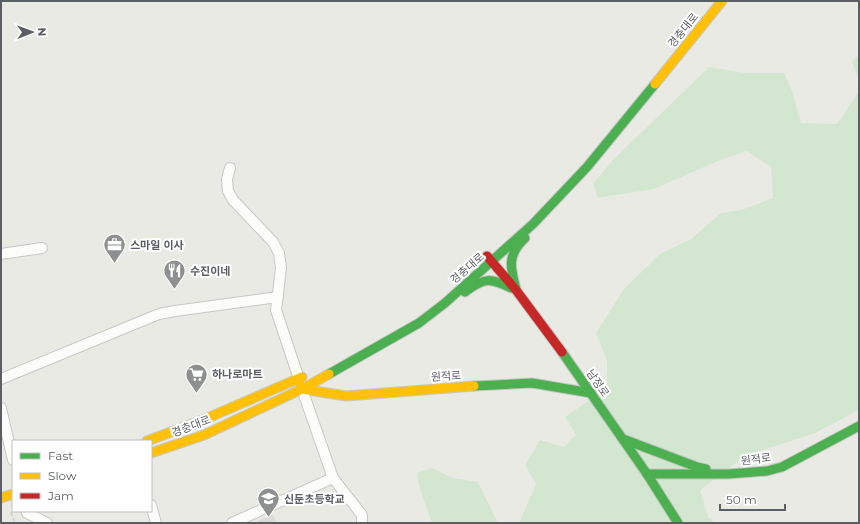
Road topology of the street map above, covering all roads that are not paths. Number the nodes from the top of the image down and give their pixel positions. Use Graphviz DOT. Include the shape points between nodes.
graph roads {
  1 [pos="722,1"];
  2 [pos="230,168"];
  3 [pos="524,220"];
  4 [pos="533,224"];
  5 [pos="42,248"];
  6 [pos="1,254"];
  7 [pos="489,259"];
  8 [pos="516,290"];
  9 [pos="278,297"];
  10 [pos="450,299"];
  11 [pos="424,307"];
  12 [pos="414,315"];
  13 [pos="323,366"];
  14 [pos="311,373"];
  15 [pos="1,379"];
  16 [pos="299,379"];
  17 [pos="302,389"];
  18 [pos="591,393"];
  19 [pos="2,413"];
  20 [pos="859,426"];
  21 [pos="623,439"];
  22 [pos="150,440"];
  23 [pos="152,453"];
  24 [pos="12,456"];
  25 [pos="749,473"];
  26 [pos="647,474"];
  27 [pos="334,478"];
  28 [pos="12,494"];
  29 [pos="1,498"];
  30 [pos="152,509"];
  31 [pos="26,512"];
  32 [pos="30,523"];
  33 [pos="47,523"];
  34 [pos="156,523"];
  35 [pos="232,523"];
  36 [pos="362,523"];
  37 [pos="678,523"];
  1 -- 4 [label="main road, 경충대로" via="587,167"];
  2 -- 9 [label="street" via="227,179 228,191 233,200 273,242 279,253 281,268"];
  3 -- 7 [label="main road, 경충대로"];
  4 -- 7 [label="main road, 경충대로"];
  4 -- 8 [label="main road" via="532,232 519,243 510,258"];
  5 -- 6 [label="street"];
  7 -- 8 [label="main road, 남정로"];
  7 -- 10 [label="main road, 경충대로"];
  7 -- 11 [label="main road, 경충대로"];
  8 -- 10 [label="main road" via="498,281 483,280 455,299"];
  8 -- 18 [label="main road, 남정로"];
  9 -- 15 [label="street" via="159,314"];
  9 -- 16 [label="street" via="276,310"];
  10 -- 17 [label="main road, 경충대로" via="419,323"];
  12 -- 13 [label="main road" via="353,352"];
  14 -- 16 [label="main road, 경충대로"];
  16 -- 17 [label="main road"];
  16 -- 22 [label="main road, 경충대로"];
  17 -- 18 [label="main road, 원적로" via="346,396 514,383 546,385"];
  17 -- 23 [label="main road, 경충대로" via="204,435"];
  17 -- 27 [label="street"];
  18 -- 21 [label="main road, 남정로"];
  19 -- 24 [label="street"];
  20 -- 25 [label="main road, 원적로" via="782,467"];
  21 -- 25 [label="main road" via="697,467"];
  21 -- 26 [label="main road, 남정로"];
  25 -- 26 [label="main road, 원적로"];
  26 -- 37 [label="main road, 남정로"];
  27 -- 35 [label="street"];
  27 -- 36 [label="street" via="362,515"];
  28 -- 29 [label="main road"];
  30 -- 34 [label="street"];
  31 -- 32 [label="street"];
  31 -- 33 [label="street"];
}
